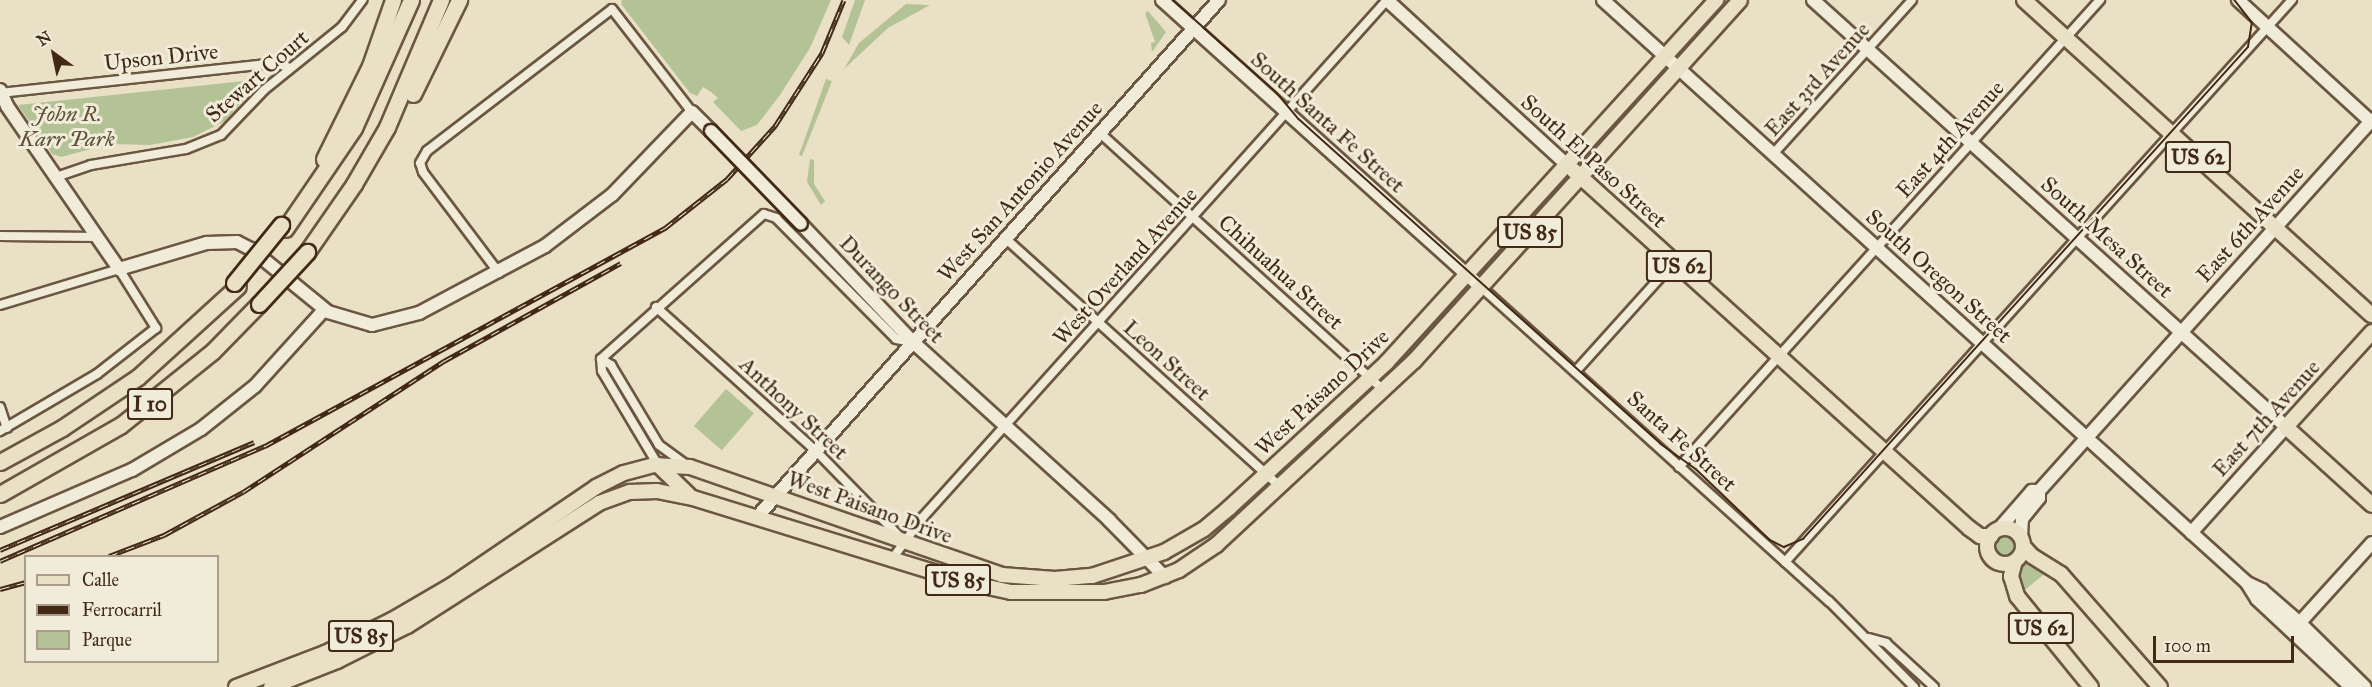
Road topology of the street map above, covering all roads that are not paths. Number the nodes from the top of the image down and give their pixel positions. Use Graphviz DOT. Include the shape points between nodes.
graph roads {
  1 [pos="362,0"];
  2 [pos="393,0"];
  3 [pos="411,0"];
  4 [pos="441,0"];
  5 [pos="459,0"];
  6 [pos="1162,0"];
  7 [pos="1218,0"];
  8 [pos="1387,0"];
  9 [pos="1603,0"];
  10 [pos="1716,0"];
  11 [pos="1740,0"];
  12 [pos="1813,0"];
  13 [pos="1912,0"];
  14 [pos="2024,0"];
  15 [pos="2100,0"];
  16 [pos="2238,0"];
  17 [pos="2292,0"];
  18 [pos="2268,27"];
  19 [pos="1193,28"];
  20 [pos="2065,38"];
  21 [pos="1868,50"];
  22 [pos="1665,56"];
  23 [pos="1677,67"];
  24 [pos="290,68"];
  25 [pos="0,92"];
  26 [pos="692,112"];
  27 [pos="1287,113"];
  28 [pos="2371,122"];
  29 [pos="387,127"];
  30 [pos="1100,133"];
  31 [pos="2173,134"];
  32 [pos="1971,142"];
  33 [pos="1773,154"];
  34 [pos="1566,164"];
  35 [pos="1579,176"];
  36 [pos="56,177"];
  37 [pos="1193,217"];
  38 [pos="283,227"];
  39 [pos="2276,228"];
  40 [pos="0,236"];
  41 [pos="97,237"];
  42 [pos="1005,238"];
  43 [pos="2077,239"];
  44 [pos="1876,248"];
  45 [pos="1674,262"];
  46 [pos="119,269"];
  47 [pos="499,273"];
  48 [pos="1467,275"];
  49 [pos="1481,287"];
  50 [pos="0,305"];
  51 [pos="656,308"];
  52 [pos="324,310"];
  53 [pos="2372,315"];
  54 [pos="1099,322"];
  55 [pos="2372,332"];
  56 [pos="2181,333"];
  57 [pos="913,342"];
  58 [pos="1983,344"];
  59 [pos="1779,357"];
  60 [pos="601,358"];
  61 [pos="1575,372"];
  62 [pos="1370,378"];
  63 [pos="1383,390"];
  64 [pos="0,407"];
  65 [pos="1005,426"];
  66 [pos="2286,427"];
  67 [pos="4,430"];
  68 [pos="2087,438"];
  69 [pos="816,451"];
  70 [pos="1886,451"];
  71 [pos="3,460"];
  72 [pos="658,465"];
  73 [pos="690,467"];
  74 [pos="1679,467"];
  75 [pos="1265,474"];
  76 [pos="25,482"];
  77 [pos="1278,485"];
  78 [pos="2039,491"];
  79 [pos="0,494"];
  80 [pos="776,496"];
  81 [pos="693,498"];
  82 [pos="0,504"];
  83 [pos="2372,505"];
  84 [pos="757,517"];
  85 [pos="0,527"];
  86 [pos="1995,533"];
  87 [pos="2191,533"];
  88 [pos="903,540"];
  89 [pos="2022,541"];
  90 [pos="2372,543"];
  91 [pos="892,559"];
  92 [pos="1149,559"];
  93 [pos="2015,561"];
  94 [pos="1785,562"];
  95 [pos="480,573"];
  96 [pos="1165,577"];
  97 [pos="2296,628"];
  98 [pos="1869,638"];
  99 [pos="236,687"];
  100 [pos="271,687"];
  101 [pos="1914,687"];
  102 [pos="1934,687"];
  103 [pos="2091,687"];
  104 [pos="2160,687"];
  105 [pos="2351,687"];
  106 [pos="2366,687"];
  1 -- 24 [label="street, Stewart Court" via="342,27"];
  2 -- 38 [label="highway" via="346,118"];
  3 -- 38 [label="highway, I 10" via="354,128"];
  4 -- 29 [label="highway, I 10"];
  5 -- 29 [label="highway" via="407,105"];
  6 -- 19 [label="street, South Santa Fe Street"];
  7 -- 19 [label="street, West San Antonio Avenue"];
  8 -- 27 [label="street, West Overland Avenue"];
  8 -- 34 [label="street, South El Paso Street"];
  9 -- 22 [label="street, South Oregon Street"];
  10 -- 22 [label="main road, West Paisano Drive"];
  11 -- 23 [label="main road, West Paisano Drive"];
  12 -- 21 [label="street, South Mesa Street"];
  13 -- 21 [label="street, East 3rd Avenue"];
  14 -- 20 [label="main road, US 62"];
  15 -- 20 [label="street, East 4th Avenue"];
  16 -- 18 [label="street"];
  17 -- 18 [label="street"];
  18 -- 28 [label="street"];
  18 -- 31 [label="street"];
  19 -- 27 [label="street, South Santa Fe Street"];
  19 -- 30 [label="street, West San Antonio Avenue"];
  20 -- 31 [label="main road, US 62"];
  20 -- 32 [label="street, East 4th Avenue"];
  21 -- 32 [label="street, South Mesa Street"];
  21 -- 33 [label="street, East 3rd Avenue"];
  22 -- 23 [label="street, South Oregon Street"];
  22 -- 34 [label="main road, West Paisano Drive"];
  23 -- 33 [label="street, South Oregon Street"];
  23 -- 35 [label="main road, West Paisano Drive"];
  24 -- 25 [label="street, Upson Drive" via="276,63"];
  24 -- 36 [label="street, Stewart Court" via="233,126 198,146 92,165"];
  25 -- 36 [label="street"];
  26 -- 47 [label="street" via="588,216"];
  26 -- 47 [label="street, Durango Street" via="612,9 427,151 420,163 423,172"];
  26 -- 57 [label="street, Durango Street, bridge"];
  27 -- 37 [label="street, West Overland Avenue"];
  27 -- 48 [label="street, South Santa Fe Street"];
  28 -- 39 [label="street, East 6th Avenue"];
  29 -- 76 [label="highway, I 10, bridge" via="307,252 213,351 148,405"];
  30 -- 37 [label="street, Chihuahua Street"];
  30 -- 42 [label="street, West San Antonio Avenue"];
  31 -- 39 [label="main road, US 62"];
  31 -- 43 [label="street"];
  32 -- 43 [label="street, South Mesa Street"];
  32 -- 44 [label="street, East 4th Avenue"];
  33 -- 44 [label="street, South Oregon Street"];
  34 -- 35 [label="main road, South El Paso Street"];
  34 -- 48 [label="main road, West Paisano Drive / US 85"];
  35 -- 45 [label="main road, South El Paso Street / US 62"];
  35 -- 49 [label="main road, West Paisano Drive / US 85"];
  36 -- 41 [label="street"];
  37 -- 54 [label="street, West Overland Avenue"];
  37 -- 62 [label="street, Chihuahua Street"];
  38 -- 71 [label="highway, I 10" via="189,333 99,404"];
  39 -- 53 [label="main road, US 62"];
  39 -- 56 [label="street, East 6th Avenue"];
  40 -- 41 [label="street"];
  41 -- 46 [label="street"];
  42 -- 54 [label="street, Leon Street"];
  42 -- 57 [label="street, West San Antonio Avenue"];
  43 -- 56 [label="street, South Mesa Street"];
  43 -- 58 [label="street"];
  44 -- 58 [label="street, South Oregon Street"];
  44 -- 59 [label="street, East 4th Avenue"];
  45 -- 59 [label="main road, South El Paso Street / US 62"];
  45 -- 61 [label="street"];
  46 -- 50 [label="street"];
  46 -- 52 [label="street" via="207,243 237,242 251,249"];
  46 -- 67 [label="street" via="156,328 97,375"];
  47 -- 52 [label="street" via="396,322 359,324"];
  48 -- 49 [label="street, Santa Fe Street"];
  48 -- 62 [label="main road, West Paisano Drive / US 85"];
  49 -- 61 [label="street, Santa Fe Street"];
  49 -- 63 [label="main road, West Paisano Drive / US 85"];
  51 -- 57 [label="street" via="764,214 776,218 896,339"];
  51 -- 60 [label="street"];
  51 -- 69 [label="street, Anthony Street"];
  52 -- 85 [label="street" via="255,386 201,429 132,471"];
  54 -- 65 [label="street, West Overland Avenue"];
  54 -- 75 [label="street, Leon Street"];
  55 -- 66 [label="main road, East 7th Avenue"];
  56 -- 66 [label="street, South Mesa Street"];
  56 -- 68 [label="street, East 6th Avenue"];
  57 -- 65 [label="street, Durango Street"];
  57 -- 69 [label="street, West San Antonio Avenue"];
  58 -- 68 [label="street, South Oregon Street"];
  58 -- 70 [label="street"];
  59 -- 70 [label="main road, South El Paso Street / US 62"];
  59 -- 74 [label="street, East 4th Avenue"];
  60 -- 72 [label="street" via="602,371"];
  60 -- 73 [label="street" via="612,365 659,445"];
  61 -- 74 [label="street, Santa Fe Street"];
  62 -- 63 [label="street, Chihuahua Street"];
  62 -- 75 [label="main road, West Paisano Drive / US 85"];
  63 -- 77 [label="main road, West Paisano Drive / US 85"];
  64 -- 67 [label="street"];
  65 -- 88 [label="street, West Overland Avenue"];
  65 -- 92 [label="street, Durango Street"];
  66 -- 83 [label="main road, South Mesa Street"];
  66 -- 87 [label="street, East 7th Avenue"];
  68 -- 78 [label="street, East 6th Avenue"];
  68 -- 87 [label="street, South Oregon Street"];
  69 -- 80 [label="street, West San Antonio Avenue"];
  69 -- 88 [label="street, Anthony Street"];
  70 -- 86 [label="main road, South El Paso Street / US 62" via="1974,533"];
  70 -- 94 [label="street"];
  72 -- 73 [label="main road, West Paisano Drive / US 85"];
  72 -- 81 [label="main road"];
  72 -- 95 [label="main road, West Paisano Drive / US 85" via="610,479"];
  73 -- 80 [label="main road, West Paisano Drive / US 85"];
  74 -- 94 [label="street, Santa Fe Street"];
  75 -- 77 [label="street, Leon Street"];
  75 -- 92 [label="main road, West Paisano Drive / US 85" via="1204,529"];
  76 -- 79 [label="highway, I 10"];
  76 -- 82 [label="highway"];
  77 -- 96 [label="main road, West Paisano Drive / US 85" via="1216,545"];
  78 -- 86 [label="street, East 6th Avenue" via="2032,491"];
  78 -- 89 [label="street, East 6th Avenue" via="2039,498 2022,519"];
  80 -- 84 [label="street, West San Antonio Avenue"];
  80 -- 88 [label="main road, West Paisano Drive / US 85"];
  81 -- 84 [label="main road, West Paisano Drive / US 85"];
  81 -- 95 [label="main road, West Paisano Drive / US 85" via="646,490 610,497"];
  84 -- 91 [label="main road, West Paisano Drive / US 85"];
  86 -- 89 [label="main road, US 62" via="2010,529"];
  86 -- 93 [label="main road" via="1988,548 1992,558 2001,564"];
  87 -- 97 [label="street, South Oregon Street" via="2247,583 2262,590"];
  88 -- 91 [label="street, West Overland Avenue"];
  88 -- 92 [label="main road, West Paisano Drive / US 85" via="984,570 1035,579 1092,576"];
  89 -- 93 [label="main road, US 62"];
  89 -- 104 [label="main road, US 62" via="2032,556 2061,574"];
  90 -- 97 [label="street"];
  91 -- 96 [label="main road, West Paisano Drive / US 85" via="969,583 1022,592 1104,592"];
  92 -- 96 [label="street, Durango Street"];
  93 -- 103 [label="main road, US 62" via="2011,576 2017,596"];
  94 -- 98 [label="street, Santa Fe Street"];
  95 -- 99 [label="main road, West Paisano Drive / US 85" via="349,642"];
  95 -- 100 [label="main road, West Paisano Drive / US 85" via="391,634"];
  97 -- 105 [label="street, South Oregon Street"];
  97 -- 106 [label="street, South Oregon Street"];
  98 -- 101 [label="street, Santa Fe Street" via="1878,655"];
  98 -- 102 [label="street, Santa Fe Street" via="1886,643"];
}
